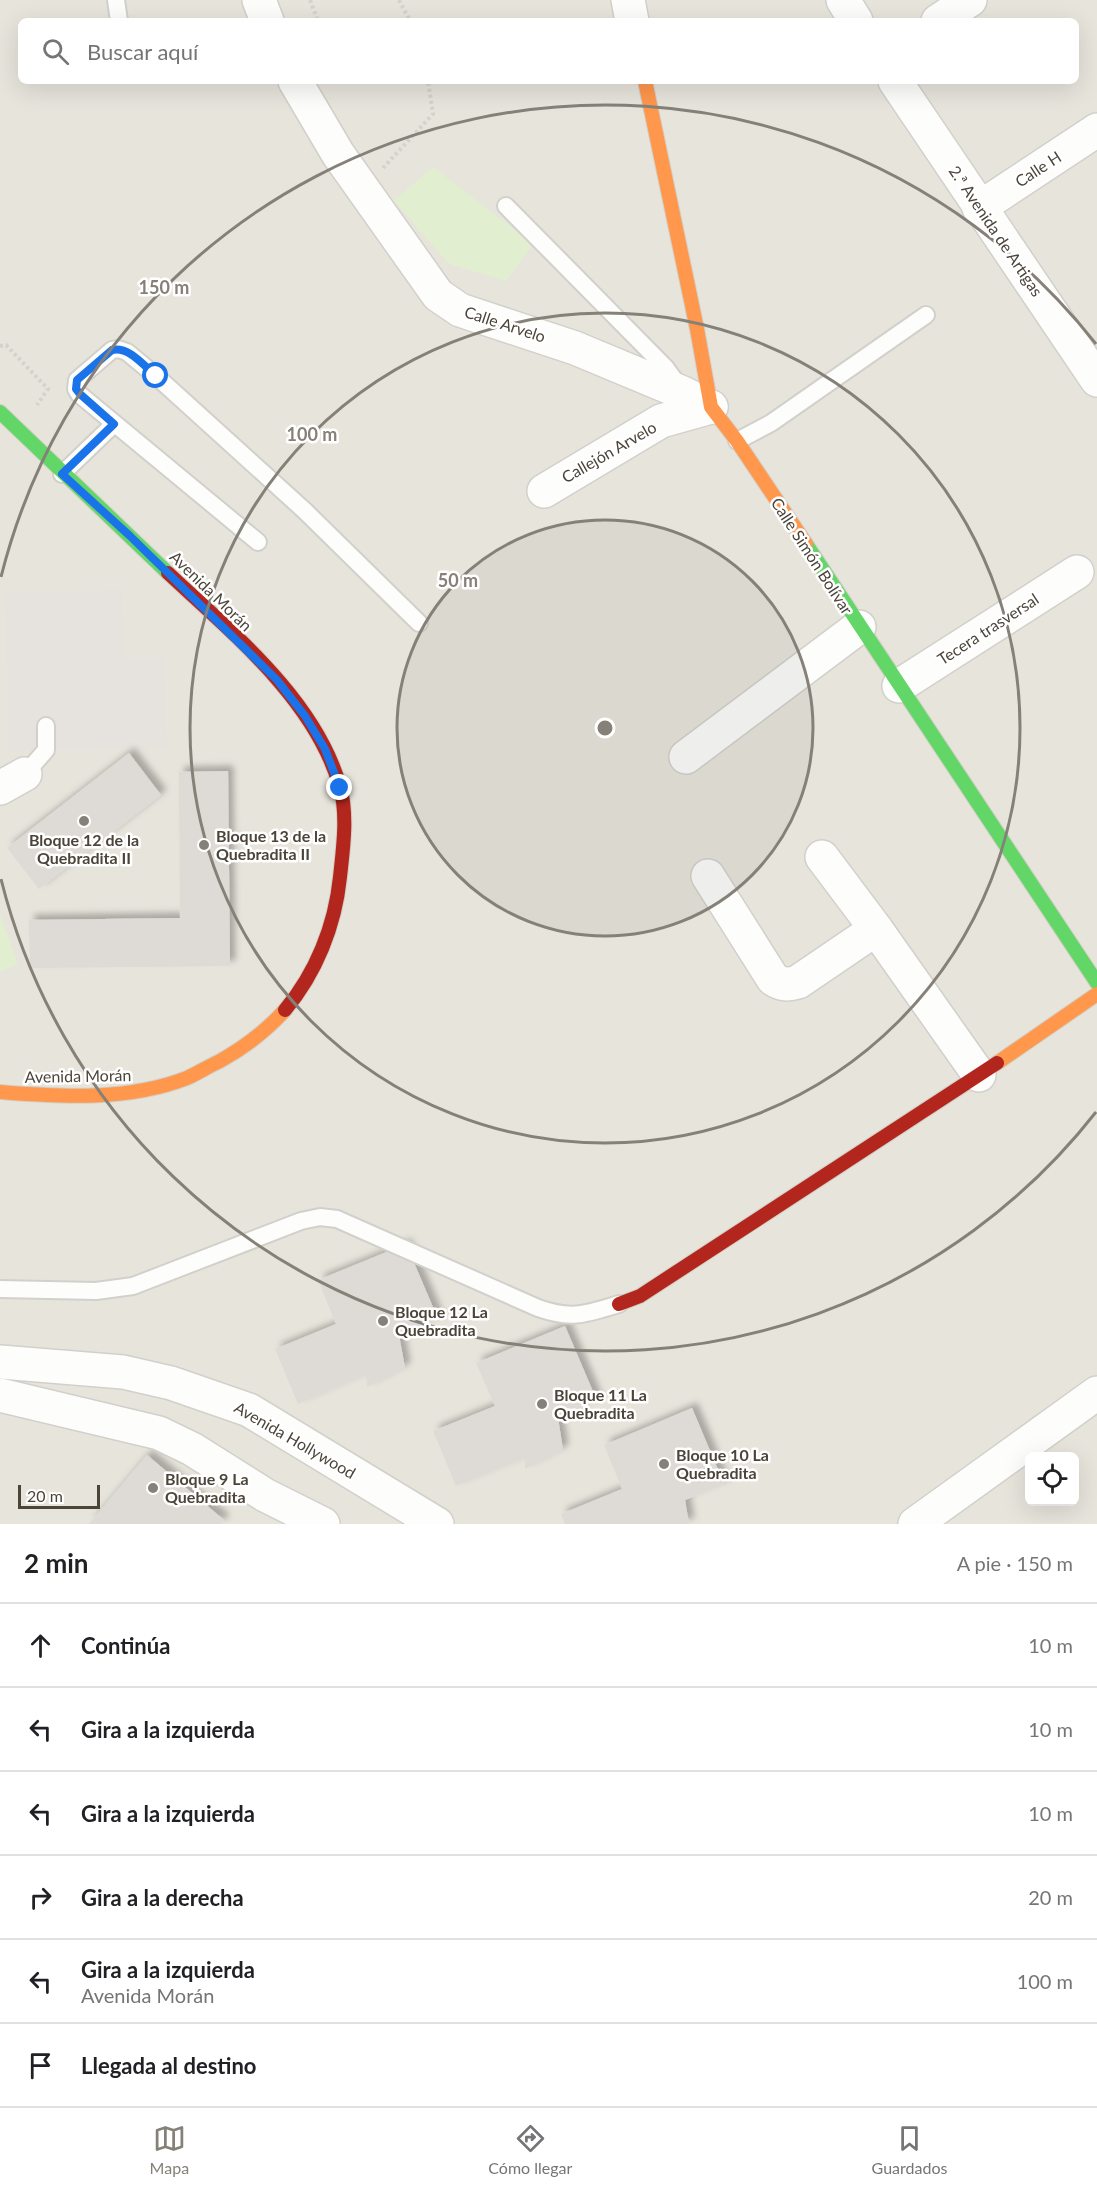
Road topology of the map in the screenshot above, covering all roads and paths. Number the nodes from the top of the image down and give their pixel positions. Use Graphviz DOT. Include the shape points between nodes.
graph roads {
  1 [pos="116,0"];
  2 [pos="259,0"];
  3 [pos="310,0"];
  4 [pos="399,0"];
  5 [pos="628,0"];
  6 [pos="843,0"];
  7 [pos="970,0"];
  8 [pos="119,18"];
  9 [pos="266,18"];
  10 [pos="317,18"];
  11 [pos="408,18"];
  12 [pos="631,18"];
  13 [pos="854,18"];
  14 [pos="943,18"];
  15 [pos="297,84"];
  16 [pos="428,84"];
  17 [pos="646,84"];
  18 [pos="897,84"];
  19 [pos="1097,130"];
  20 [pos="362,190"];
  21 [pos="506,206"];
  22 [pos="979,207"];
  23 [pos="926,315"];
  24 [pos="0,346"];
  25 [pos="1097,380"];
  26 [pos="48,389"];
  27 [pos="697,400"];
  28 [pos="0,412"];
  29 [pos="114,424"];
  30 [pos="737,441"];
  31 [pos="62,474"];
  32 [pos="544,490"];
  33 [pos="258,542"];
  34 [pos="1077,572"];
  35 [pos="419,623"];
  36 [pos="859,627"];
  37 [pos="899,686"];
  38 [pos="46,726"];
  39 [pos="686,757"];
  40 [pos="13,781"];
  41 [pos="822,857"];
  42 [pos="708,876"];
  43 [pos="876,929"];
  44 [pos="1097,983"];
  45 [pos="1097,994"];
  46 [pos="979,1075"];
  47 [pos="0,1092"];
  48 [pos="0,1289"];
  49 [pos="619,1304"];
  50 [pos="0,1362"];
  51 [pos="1097,1393"];
  52 [pos="0,1395"];
  53 [pos="266,1510"];
  54 [pos="323,1524"];
  55 [pos="437,1524"];
  56 [pos="915,1524"];
  1 -- 8 [label="lane"];
  2 -- 9 [label="street"];
  3 -- 10 [label="path"];
  4 -- 11 [label="path"];
  5 -- 12 [label="street"];
  6 -- 13 [label="street"];
  7 -- 14 [label="street"];
  15 -- 20 [label="street, Calle Arvelo"];
  16 -- 20 [label="path" via="433,114"];
  17 -- 27 [label="street, Calle Simón Bolívar" via="697,329"];
  18 -- 22 [label="street, 2.ª Avenida de Artigas"];
  19 -- 22 [label="street, Calle H"];
  20 -- 27 [label="street, Calle Arvelo" via="438,295 460,310 575,348"];
  21 -- 27 [label="lane"];
  22 -- 25 [label="street, 2.ª Avenida de Artigas"];
  23 -- 30 [label="lane" via="771,423"];
  24 -- 26 [label="path" via="6,345"];
  27 -- 30 [label="street, Calle Simón Bolívar"];
  27 -- 32 [label="street, Callejón Arvelo"];
  28 -- 31 [label="street, Avenida Morán"];
  29 -- 31 [label="lane"];
  29 -- 33 [label="lane"];
  29 -- 35 [label="lane" via="75,385 112,350 118,349 156,376 252,462"];
  30 -- 36 [label="street, Calle Simón Bolívar"];
  31 -- 47 [label="street, Avenida Morán" via="235,637 305,716 325,749 340,788 342,866 337,904 326,939 305,982 285,1011 259,1036 229,1056 185,1079 140,1091 46,1097"];
  34 -- 37 [label="street, Tecera trasversal"];
  36 -- 37 [label="street, Calle Simón Bolívar"];
  36 -- 39 [label="street"];
  37 -- 44 [label="street, Calle Simón Bolívar"];
  38 -- 40 [label="lane" via="46,750"];
  41 -- 43 [label="street"];
  42 -- 43 [label="street" via="773,979 780,983 798,982"];
  43 -- 46 [label="street"];
  45 -- 46 [label="street"];
  46 -- 49 [label="street" via="640,1296"];
  48 -- 49 [label="lane" via="96,1291 133,1286 320,1217 337,1219 557,1315 578,1316"];
  50 -- 55 [label="street, Avenida Hollywood" via="123,1372 220,1399 249,1410"];
  51 -- 56 [label="street"];
  52 -- 53 [label="street" via="159,1433 192,1449"];
  53 -- 54 [label="street"];
}
